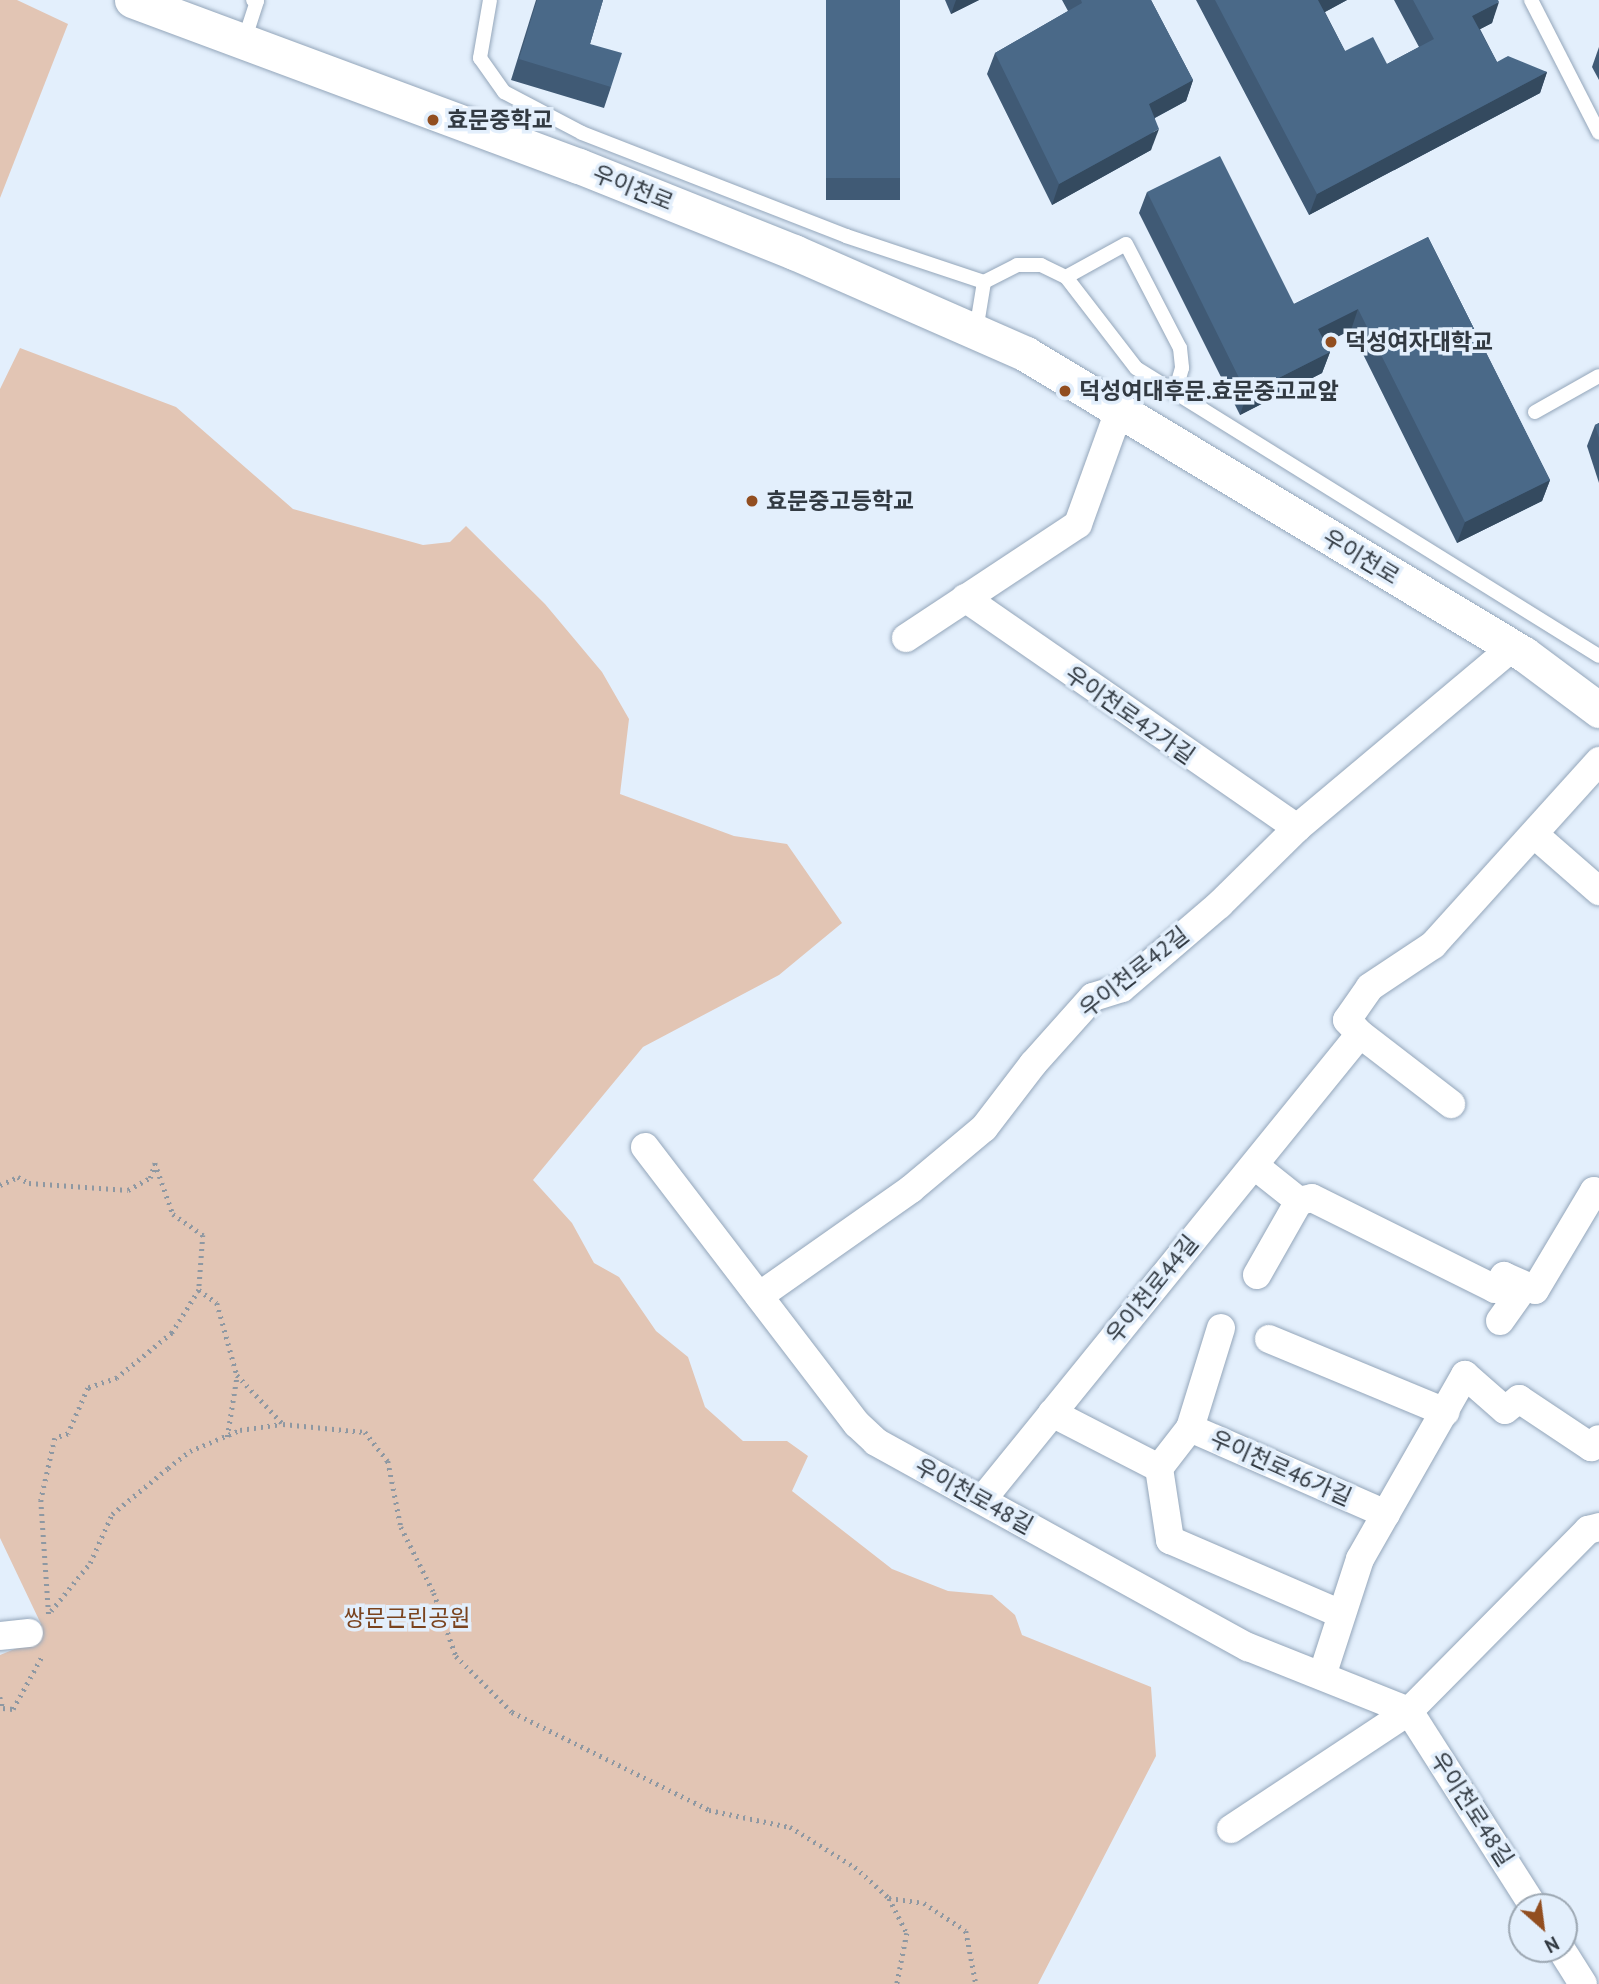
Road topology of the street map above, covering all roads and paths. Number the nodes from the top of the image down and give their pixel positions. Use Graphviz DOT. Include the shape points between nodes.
graph roads {
  1 [pos="132,0"];
  2 [pos="253,0"];
  3 [pos="490,0"];
  4 [pos="1531,0"];
  5 [pos="245,38"];
  6 [pos="1599,133"];
  7 [pos="1066,276"];
  8 [pos="984,282"];
  9 [pos="976,332"];
  10 [pos="1599,376"];
  11 [pos="1175,393"];
  12 [pos="1119,411"];
  13 [pos="1535,412"];
  14 [pos="965,598"];
  15 [pos="905,638"];
  16 [pos="1513,647"];
  17 [pos="1599,656"];
  18 [pos="1599,710"];
  19 [pos="1599,761"];
  20 [pos="1297,828"];
  21 [pos="1536,836"];
  22 [pos="1599,891"];
  23 [pos="1360,1034"];
  24 [pos="1451,1104"];
  25 [pos="645,1147"];
  26 [pos="1255,1166"];
  27 [pos="0,1185"];
  28 [pos="1599,1193"];
  29 [pos="1299,1201"];
  30 [pos="1257,1275"];
  31 [pos="1525,1286"];
  32 [pos="199,1290"];
  33 [pos="759,1296"];
  34 [pos="1500,1321"];
  35 [pos="1221,1328"];
  36 [pos="1269,1339"];
  37 [pos="237,1375"];
  38 [pos="1445,1412"];
  39 [pos="1052,1413"];
  40 [pos="283,1424"];
  41 [pos="1190,1428"];
  42 [pos="227,1438"];
  43 [pos="1599,1440"];
  44 [pos="1159,1468"];
  45 [pos="982,1500"];
  46 [pos="1386,1514"];
  47 [pos="1599,1527"];
  48 [pos="47,1545"];
  49 [pos="50,1611"];
  50 [pos="1340,1614"];
  51 [pos="29,1633"];
  52 [pos="0,1636"];
  53 [pos="1322,1676"];
  54 [pos="1409,1711"];
  55 [pos="1231,1829"];
  56 [pos="1525,1893"];
  57 [pos="889,1898"];
  58 [pos="1570,1963"];
  59 [pos="897,1984"];
  60 [pos="976,1984"];
  61 [pos="1583,1984"];
  1 -- 5 [label="street, 우이천로"];
  2 -- 5 [label="lane" via="257,1"];
  3 -- 8 [label="lane" via="480,58 504,92 582,133 846,236"];
  4 -- 6 [label="lane"];
  5 -- 9 [label="street, 우이천로" via="769,242"];
  7 -- 8 [label="lane" via="1041,265 1017,265"];
  7 -- 11 [label="lane" via="1136,369"];
  7 -- 11 [label="lane" via="1126,244 1180,348 1182,369"];
  8 -- 9 [label="lane"];
  9 -- 12 [label="street, 우이천로" via="1026,354"];
  10 -- 13 [label="lane"];
  11 -- 17 [label="lane"];
  12 -- 14 [label="street" via="1078,524"];
  12 -- 16 [label="street, 우이천로"];
  14 -- 15 [label="street"];
  14 -- 20 [label="street, 우이천로42가길"];
  16 -- 18 [label="street, 우이천로"];
  16 -- 20 [label="street, 우이천로42길"];
  19 -- 21 [label="street"];
  20 -- 33 [label="street, 우이천로42길" via="1219,905 1122,988 1093,997 1033,1064 985,1128 911,1189"];
  21 -- 22 [label="street"];
  21 -- 23 [label="street" via="1484,884 1433,945 1370,987 1347,1020"];
  23 -- 24 [label="street"];
  23 -- 26 [label="street, 우이천로44길"];
  25 -- 33 [label="street, 우이천로48길"];
  26 -- 29 [label="street"];
  26 -- 39 [label="street, 우이천로44길"];
  27 -- 32 [label="path" via="18,1177 29,1184 128,1190 150,1178 155,1163 173,1214 203,1235"];
  28 -- 31 [label="street" via="1594,1191 1535,1290"];
  29 -- 30 [label="street"];
  29 -- 31 [label="street" via="1312,1198 1495,1289 1504,1276"];
  31 -- 34 [label="street"];
  32 -- 37 [label="path" via="217,1303"];
  32 -- 48 [label="path" via="172,1333 117,1378 88,1388 68,1434 54,1438 41,1500"];
  33 -- 45 [label="street, 우이천로48길" via="857,1424 876,1442"];
  35 -- 41 [label="street"];
  36 -- 38 [label="street"];
  37 -- 40 [label="path"];
  37 -- 42 [label="path"];
  38 -- 43 [label="street" via="1465,1375 1505,1410 1519,1398 1591,1447"];
  38 -- 46 [label="street"];
  39 -- 44 [label="street"];
  39 -- 45 [label="street, 우이천로44길"];
  40 -- 42 [label="path" via="259,1425"];
  40 -- 57 [label="path" via="365,1432 388,1461 401,1527 434,1593 456,1656 512,1713 709,1811 790,1827 855,1867"];
  41 -- 44 [label="street, 우이천로46가길"];
  41 -- 46 [label="street, 우이천로46가길"];
  42 -- 49 [label="path" via="190,1451 112,1514 90,1563"];
  44 -- 50 [label="street" via="1170,1540"];
  45 -- 53 [label="street, 우이천로48길" via="1248,1647"];
  46 -- 50 [label="street" via="1360,1559"];
  47 -- 54 [label="street" via="1588,1530"];
  50 -- 53 [label="street"];
  51 -- 52 [label="street"];
  53 -- 54 [label="street, 우이천로48길"];
  54 -- 55 [label="street"];
  54 -- 56 [label="street, 우이천로48길"];
  57 -- 59 [label="path" via="907,1933"];
  57 -- 60 [label="path" via="924,1903 965,1931"];
  58 -- 61 [label="street"];
}
